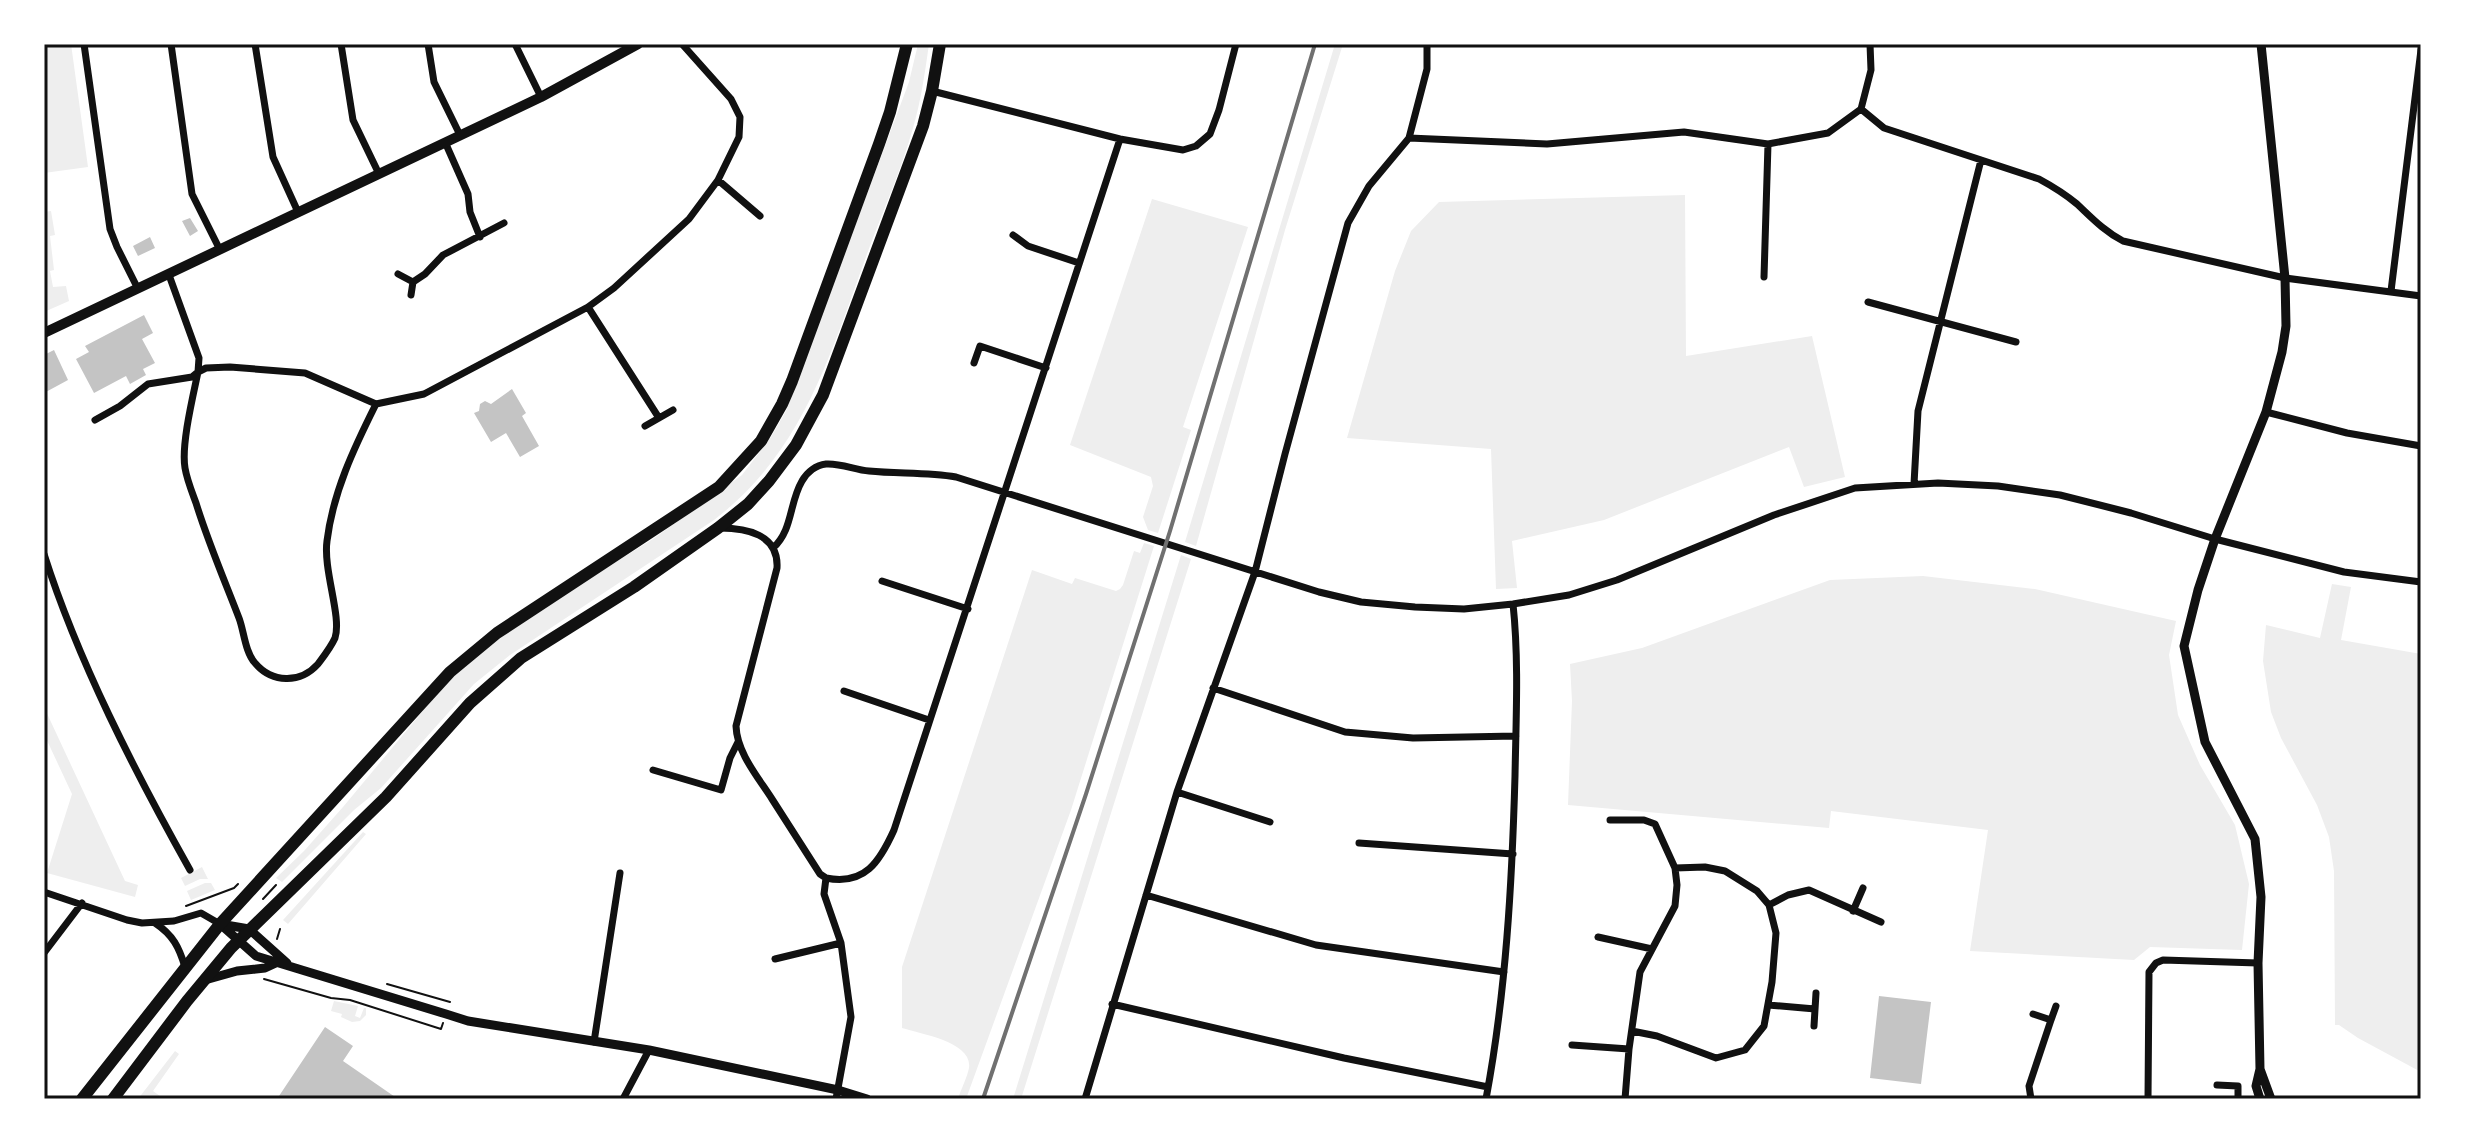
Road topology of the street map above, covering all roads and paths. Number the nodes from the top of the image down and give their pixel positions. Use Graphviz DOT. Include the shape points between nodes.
graph roads {
  1 [pos="84,44"];
  2 [pos="171,44"];
  3 [pos="255,44"];
  4 [pos="341,44"];
  5 [pos="428,44"];
  6 [pos="515,44"];
  7 [pos="638,44"];
  8 [pos="682,44"];
  9 [pos="907,44"];
  10 [pos="940,44"];
  11 [pos="1236,44"];
  12 [pos="1427,44"];
  13 [pos="1870,44"];
  14 [pos="2261,44"];
  15 [pos="616,49"];
  16 [pos="2421,50"];
  17 [pos="932,91"];
  18 [pos="541,97"];
  19 [pos="1861,109"];
  20 [pos="460,135"];
  21 [pos="1409,138"];
  22 [pos="1120,139"];
  23 [pos="445,142"];
  24 [pos="1768,144"];
  25 [pos="1981,160"];
  26 [pos="379,174"];
  27 [pos="718,180"];
  28 [pos="298,212"];
  29 [pos="760,216"];
  30 [pos="504,223"];
  31 [pos="1013,235"];
  32 [pos="480,237"];
  33 [pos="219,248"];
  34 [pos="1079,263"];
  35 [pos="398,274"];
  36 [pos="169,275"];
  37 [pos="1764,277"];
  38 [pos="2285,278"];
  39 [pos="413,282"];
  40 [pos="138,289"];
  41 [pos="2391,291"];
  42 [pos="411,295"];
  43 [pos="2421,296"];
  44 [pos="1868,302"];
  45 [pos="588,307"];
  46 [pos="1942,321"];
  47 [pos="44,333"];
  48 [pos="2016,342"];
  49 [pos="974,363"];
  50 [pos="1046,368"];
  51 [pos="198,372"];
  52 [pos="104,402"];
  53 [pos="376,404"];
  54 [pos="673,410"];
  55 [pos="110,412"];
  56 [pos="2266,412"];
  57 [pos="659,418"];
  58 [pos="95,420"];
  59 [pos="645,426"];
  60 [pos="2421,446"];
  61 [pos="1914,484"];
  62 [pos="1005,492"];
  63 [pos="718,528"];
  64 [pos="2215,539"];
  65 [pos="773,548"];
  66 [pos="44,554"];
  67 [pos="1255,572"];
  68 [pos="882,581"];
  69 [pos="2421,582"];
  70 [pos="1513,604"];
  71 [pos="968,609"];
  72 [pos="1213,688"];
  73 [pos="844,691"];
  74 [pos="929,720"];
  75 [pos="1516,736"];
  76 [pos="738,742"];
  77 [pos="653,770"];
  78 [pos="1177,792"];
  79 [pos="1610,820"];
  80 [pos="1628,820"];
  81 [pos="1270,822"];
  82 [pos="1623,832"];
  83 [pos="1359,843"];
  84 [pos="1513,854"];
  85 [pos="1675,868"];
  86 [pos="190,870"];
  87 [pos="620,873"];
  88 [pos="246,878"];
  89 [pos="826,878"];
  90 [pos="276,885"];
  91 [pos="1863,888"];
  92 [pos="44,892"];
  93 [pos="1146,895"];
  94 [pos="82,903"];
  95 [pos="1769,905"];
  96 [pos="255,907"];
  97 [pos="183,908"];
  98 [pos="1853,911"];
  99 [pos="1881,922"];
  100 [pos="155,923"];
  101 [pos="220,924"];
  102 [pos="249,929"];
  103 [pos="280,929"];
  104 [pos="1598,937"];
  105 [pos="237,941"];
  106 [pos="277,943"];
  107 [pos="841,943"];
  108 [pos="1652,949"];
  109 [pos="44,953"];
  110 [pos="775,959"];
  111 [pos="2258,963"];
  112 [pos="284,964"];
  113 [pos="185,967"];
  114 [pos="1504,972"];
  115 [pos="256,977"];
  116 [pos="203,980"];
  117 [pos="382,983"];
  118 [pos="1816,993"];
  119 [pos="450,1002"];
  120 [pos="1112,1004"];
  121 [pos="1768,1005"];
  122 [pos="2056,1006"];
  123 [pos="1815,1009"];
  124 [pos="2033,1014"];
  125 [pos="2051,1020"];
  126 [pos="1814,1026"];
  127 [pos="441,1029"];
  128 [pos="1632,1031"];
  129 [pos="594,1042"];
  130 [pos="1572,1045"];
  131 [pos="1629,1049"];
  132 [pos="649,1050"];
  133 [pos="2260,1069"];
  134 [pos="2217,1085"];
  135 [pos="1488,1087"];
  136 [pos="837,1094"];
  137 [pos="82,1099"];
  138 [pos="113,1099"];
  139 [pos="623,1099"];
  140 [pos="867,1099"];
  141 [pos="1085,1099"];
  142 [pos="1486,1099"];
  143 [pos="1625,1099"];
  144 [pos="2031,1099"];
  145 [pos="2148,1099"];
  146 [pos="2238,1099"];
  147 [pos="2260,1099"];
  148 [pos="2271,1099"];
  1 -- 40 [label="street" via="110,229"];
  2 -- 33 [label="street" via="192,194"];
  3 -- 28 [label="street" via="273,157"];
  4 -- 26 [label="street" via="353,120"];
  5 -- 20 [label="street" via="434,82"];
  6 -- 18 [label="street"];
  7 -- 15 [label="main road"];
  8 -- 27 [label="street" via="731,99 740,117 739,137"];
  9 -- 101 [label="highway" via="874,159 792,381 761,441 719,487 497,633 450,672"];
  10 -- 17 [label="highway"];
  11 -- 22 [label="street" via="1210,134 1196,146 1183,150"];
  12 -- 21 [label="street" via="1427,69"];
  13 -- 19 [label="street" via="1871,70"];
  14 -- 38 [label="street"];
  15 -- 18 [label="main road"];
  16 -- 41 [label="street"];
  17 -- 22 [label="street"];
  17 -- 63 [label="highway" via="823,395 784,463"];
  18 -- 20 [label="main road"];
  19 -- 24 [label="street" via="1828,133"];
  19 -- 25 [label="street" via="1884,128"];
  20 -- 23 [label="main road"];
  21 -- 24 [label="street" via="1547,144 1684,132"];
  21 -- 67 [label="street" via="1369,186 1348,223"];
  22 -- 34 [label="street"];
  23 -- 26 [label="main road"];
  23 -- 32 [label="street"];
  24 -- 37 [label="street"];
  25 -- 38 [label="street" via="2057,189 2123,241"];
  25 -- 46 [label="street"];
  26 -- 28 [label="main road"];
  27 -- 29 [label="street"];
  27 -- 45 [label="street" via="689,219"];
  28 -- 33 [label="main road"];
  30 -- 32 [label="street"];
  31 -- 34 [label="street" via="1028,246"];
  32 -- 39 [label="street" via="443,255"];
  33 -- 36 [label="main road"];
  34 -- 50 [label="street"];
  35 -- 39 [label="street"];
  36 -- 40 [label="main road"];
  36 -- 51 [label="street" via="199,358"];
  38 -- 41 [label="street"];
  38 -- 56 [label="street" via="2286,326"];
  39 -- 42 [label="street"];
  40 -- 47 [label="main road"];
  41 -- 43 [label="street"];
  44 -- 46 [label="street"];
  45 -- 53 [label="street" via="424,394"];
  45 -- 57 [label="street"];
  46 -- 48 [label="street"];
  46 -- 61 [label="street" via="1918,411"];
  49 -- 50 [label="street" via="980,346"];
  50 -- 62 [label="street"];
  51 -- 53 [label="street" via="230,367 305,373"];
  51 -- 53 [label="street" via="184,466 252,661 285,680 314,668 335,636 327,539 352,452"];
  51 -- 55 [label="street" via="148,384"];
  52 -- 55 [label="street"];
  54 -- 57 [label="street"];
  55 -- 58 [label="street"];
  56 -- 60 [label="street"];
  56 -- 64 [label="street"];
  57 -- 59 [label="street"];
  61 -- 64 [label="street" via="1998,486 2060,495"];
  61 -- 70 [label="street" via="1855,488 1774,515 1617,580"];
  62 -- 65 [label="street" via="941,474 820,466 800,484 787,528"];
  62 -- 67 [label="street"];
  62 -- 71 [label="street"];
  63 -- 65 [label="street" via="757,533"];
  63 -- 102 [label="highway" via="521,658 470,703 386,797"];
  64 -- 69 [label="street" via="2344,572"];
  64 -- 111 [label="street" via="2184,646 2205,742 2255,839 2261,897"];
  65 -- 76 [label="street" via="777,568 736,726"];
  66 -- 86 [label="street" via="140,781"];
  67 -- 70 [label="street" via="1361,602 1464,609"];
  67 -- 72 [label="street"];
  68 -- 71 [label="street"];
  70 -- 75 [label="street"];
  71 -- 74 [label="street"];
  72 -- 75 [label="street" via="1345,732 1413,738"];
  72 -- 78 [label="street"];
  73 -- 74 [label="street"];
  74 -- 89 [label="street" via="881,858 851,879"];
  75 -- 84 [label="street"];
  76 -- 77 [label="street" via="721,790"];
  76 -- 89 [label="street"];
  78 -- 81 [label="street"];
  78 -- 93 [label="street"];
  79 -- 80 [label="street"];
  80 -- 82 [label="street"];
  80 -- 85 [label="street" via="1655,824"];
  83 -- 84 [label="street"];
  84 -- 114 [label="street"];
  85 -- 95 [label="street" via="1725,871"];
  85 -- 108 [label="street" via="1675,906"];
  87 -- 129 [label="street"];
  88 -- 97 [label="path"];
  89 -- 107 [label="street" via="824,894"];
  90 -- 96 [label="path"];
  91 -- 98 [label="street"];
  92 -- 94 [label="street"];
  93 -- 114 [label="street" via="1316,945"];
  93 -- 120 [label="street"];
  94 -- 100 [label="street" via="127,920"];
  94 -- 109 [label="street"];
  95 -- 98 [label="street" via="1809,890"];
  95 -- 121 [label="street" via="1776,933"];
  98 -- 99 [label="street"];
  100 -- 101 [label="street" via="201,913"];
  100 -- 113 [label="street" via="176,942"];
  101 -- 102 [label="street"];
  101 -- 105 [label="street"];
  101 -- 113 [label="highway"];
  102 -- 105 [label="highway"];
  102 -- 112 [label="street"];
  103 -- 106 [label="path"];
  104 -- 108 [label="street"];
  105 -- 112 [label="street" via="256,956"];
  105 -- 116 [label="highway"];
  107 -- 110 [label="street"];
  107 -- 136 [label="street" via="851,1017"];
  108 -- 128 [label="street" via="1640,972"];
  111 -- 133 [label="street"];
  111 -- 145 [label="street" via="2156,963 2149,972"];
  112 -- 116 [label="street"];
  112 -- 129 [label="street" via="468,1021"];
  113 -- 137 [label="highway"];
  114 -- 135 [label="street"];
  115 -- 127 [label="path"];
  116 -- 138 [label="highway"];
  117 -- 119 [label="path"];
  118 -- 123 [label="street"];
  120 -- 135 [label="street"];
  120 -- 141 [label="street"];
  121 -- 123 [label="street"];
  121 -- 128 [label="street" via="1755,1040 1730,1056 1716,1058"];
  122 -- 125 [label="street"];
  123 -- 126 [label="street"];
  124 -- 125 [label="street"];
  125 -- 144 [label="street" via="2029,1086"];
  128 -- 131 [label="street"];
  129 -- 132 [label="street"];
  130 -- 131 [label="street"];
  131 -- 143 [label="street"];
  132 -- 136 [label="street"];
  132 -- 139 [label="street"];
  133 -- 147 [label="street"];
  133 -- 148 [label="street"];
  134 -- 146 [label="street" via="2238,1086"];
  135 -- 142 [label="street"];
  136 -- 140 [label="street"];
}
